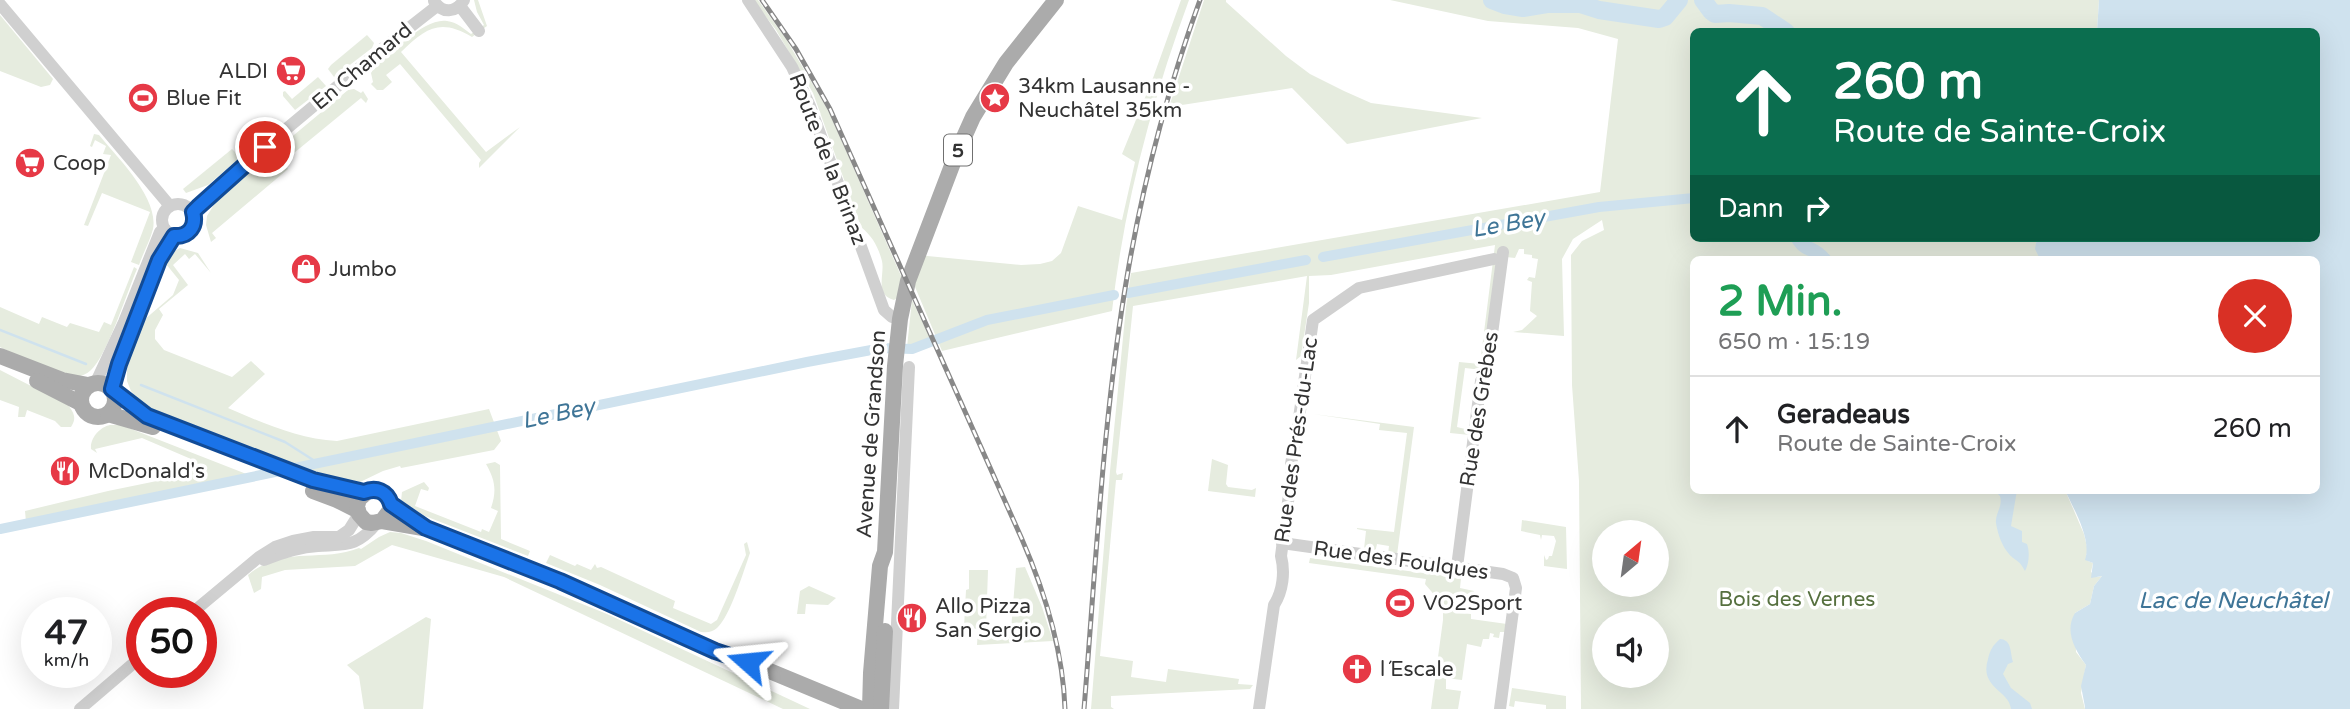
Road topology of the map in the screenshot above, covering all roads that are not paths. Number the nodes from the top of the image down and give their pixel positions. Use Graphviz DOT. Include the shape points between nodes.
graph roads {
  1 [pos="748,0"];
  2 [pos="1056,0"];
  3 [pos="436,3"];
  4 [pos="462,3"];
  5 [pos="0,4"];
  6 [pos="479,31"];
  7 [pos="170,206"];
  8 [pos="193,212"];
  9 [pos="169,232"];
  10 [pos="1498,255"];
  11 [pos="899,326"];
  12 [pos="0,356"];
  13 [pos="0,364"];
  14 [pos="902,367"];
  15 [pos="92,384"];
  16 [pos="112,389"];
  17 [pos="80,403"];
  18 [pos="108,414"];
  19 [pos="259,464"];
  20 [pos="364,492"];
  21 [pos="391,504"];
  22 [pos="358,512"];
  23 [pos="380,522"];
  24 [pos="426,528"];
  25 [pos="1282,543"];
  26 [pos="885,552"];
  27 [pos="1457,567"];
  28 [pos="242,571"];
  29 [pos="211,597"];
  30 [pos="126,670"];
  31 [pos="871,673"];
  32 [pos="836,705"];
  33 [pos="80,709"];
  34 [pos="861,709"];
  35 [pos="870,709"];
  36 [pos="881,709"];
  37 [pos="892,709"];
  38 [pos="1259,709"];
  39 [pos="1500,709"];
  1 -- 11 [label="street, Route de la Brinaz" via="792,67 884,310"];
  2 -- 11 [label="main road, 5" via="1010,57 970,123 917,255"];
  3 -- 4 [label="street" via="446,10"];
  3 -- 8 [label="street, En Chamard"];
  4 -- 6 [label="street"];
  5 -- 7 [label="street"];
  7 -- 8 [label="street" via="183,204"];
  7 -- 9 [label="street" via="163,216"];
  8 -- 9 [label="street" via="190,232 179,236"];
  9 -- 15 [label="street" via="160,232"];
  9 -- 16 [label="street"];
  10 -- 25 [label="street, Rue des Prés-du-Lac" via="1359,288 1312,320"];
  10 -- 27 [label="street, Rue des Grèbes" via="1487,368 1481,381"];
  11 -- 14 [label="main road, Avenue de Grandson / 5"];
  12 -- 15 [label="main road" via="62,380"];
  13 -- 17 [label="main road"];
  14 -- 26 [label="main road, Avenue de Grandson / 5"];
  14 -- 37 [label="street" via="907,446"];
  15 -- 16 [label="main road"];
  15 -- 17 [label="main road" via="81,393"];
  16 -- 18 [label="main road" via="115,400"];
  16 -- 19 [label="main road" via="147,416"];
  17 -- 18 [label="main road" via="94,417"];
  18 -- 19 [label="main road"];
  19 -- 20 [label="main road"];
  19 -- 22 [label="main road"];
  20 -- 21 [label="main road" via="381,491"];
  20 -- 22 [label="main road"];
  21 -- 23 [label="main road" via="389,514"];
  21 -- 24 [label="main road"];
  22 -- 23 [label="main road" via="366,522"];
  22 -- 28 [label="street" via="349,530 339,537 314,537 275,547"];
  23 -- 24 [label="main road"];
  23 -- 28 [label="street" via="356,543 295,550"];
  24 -- 32 [label="main road" via="748,662"];
  25 -- 27 [label="street, Rue des Foulques"];
  25 -- 38 [label="street, Rue des Prés-du-Lac" via="1281,587 1274,605"];
  26 -- 31 [label="main road, Avenue de Grandson / 5"];
  26 -- 36 [label="main road, Avenue de Grandson / 5"];
  27 -- 39 [label="street, Rue des Foulques" via="1503,574 1516,583"];
  28 -- 29 [label="street"];
  30 -- 33 [label="street"];
  31 -- 32 [label="main road" via="859,693"];
  31 -- 35 [label="main road, Avenue de Grandson / 5"];
  32 -- 34 [label="main road"];
}
